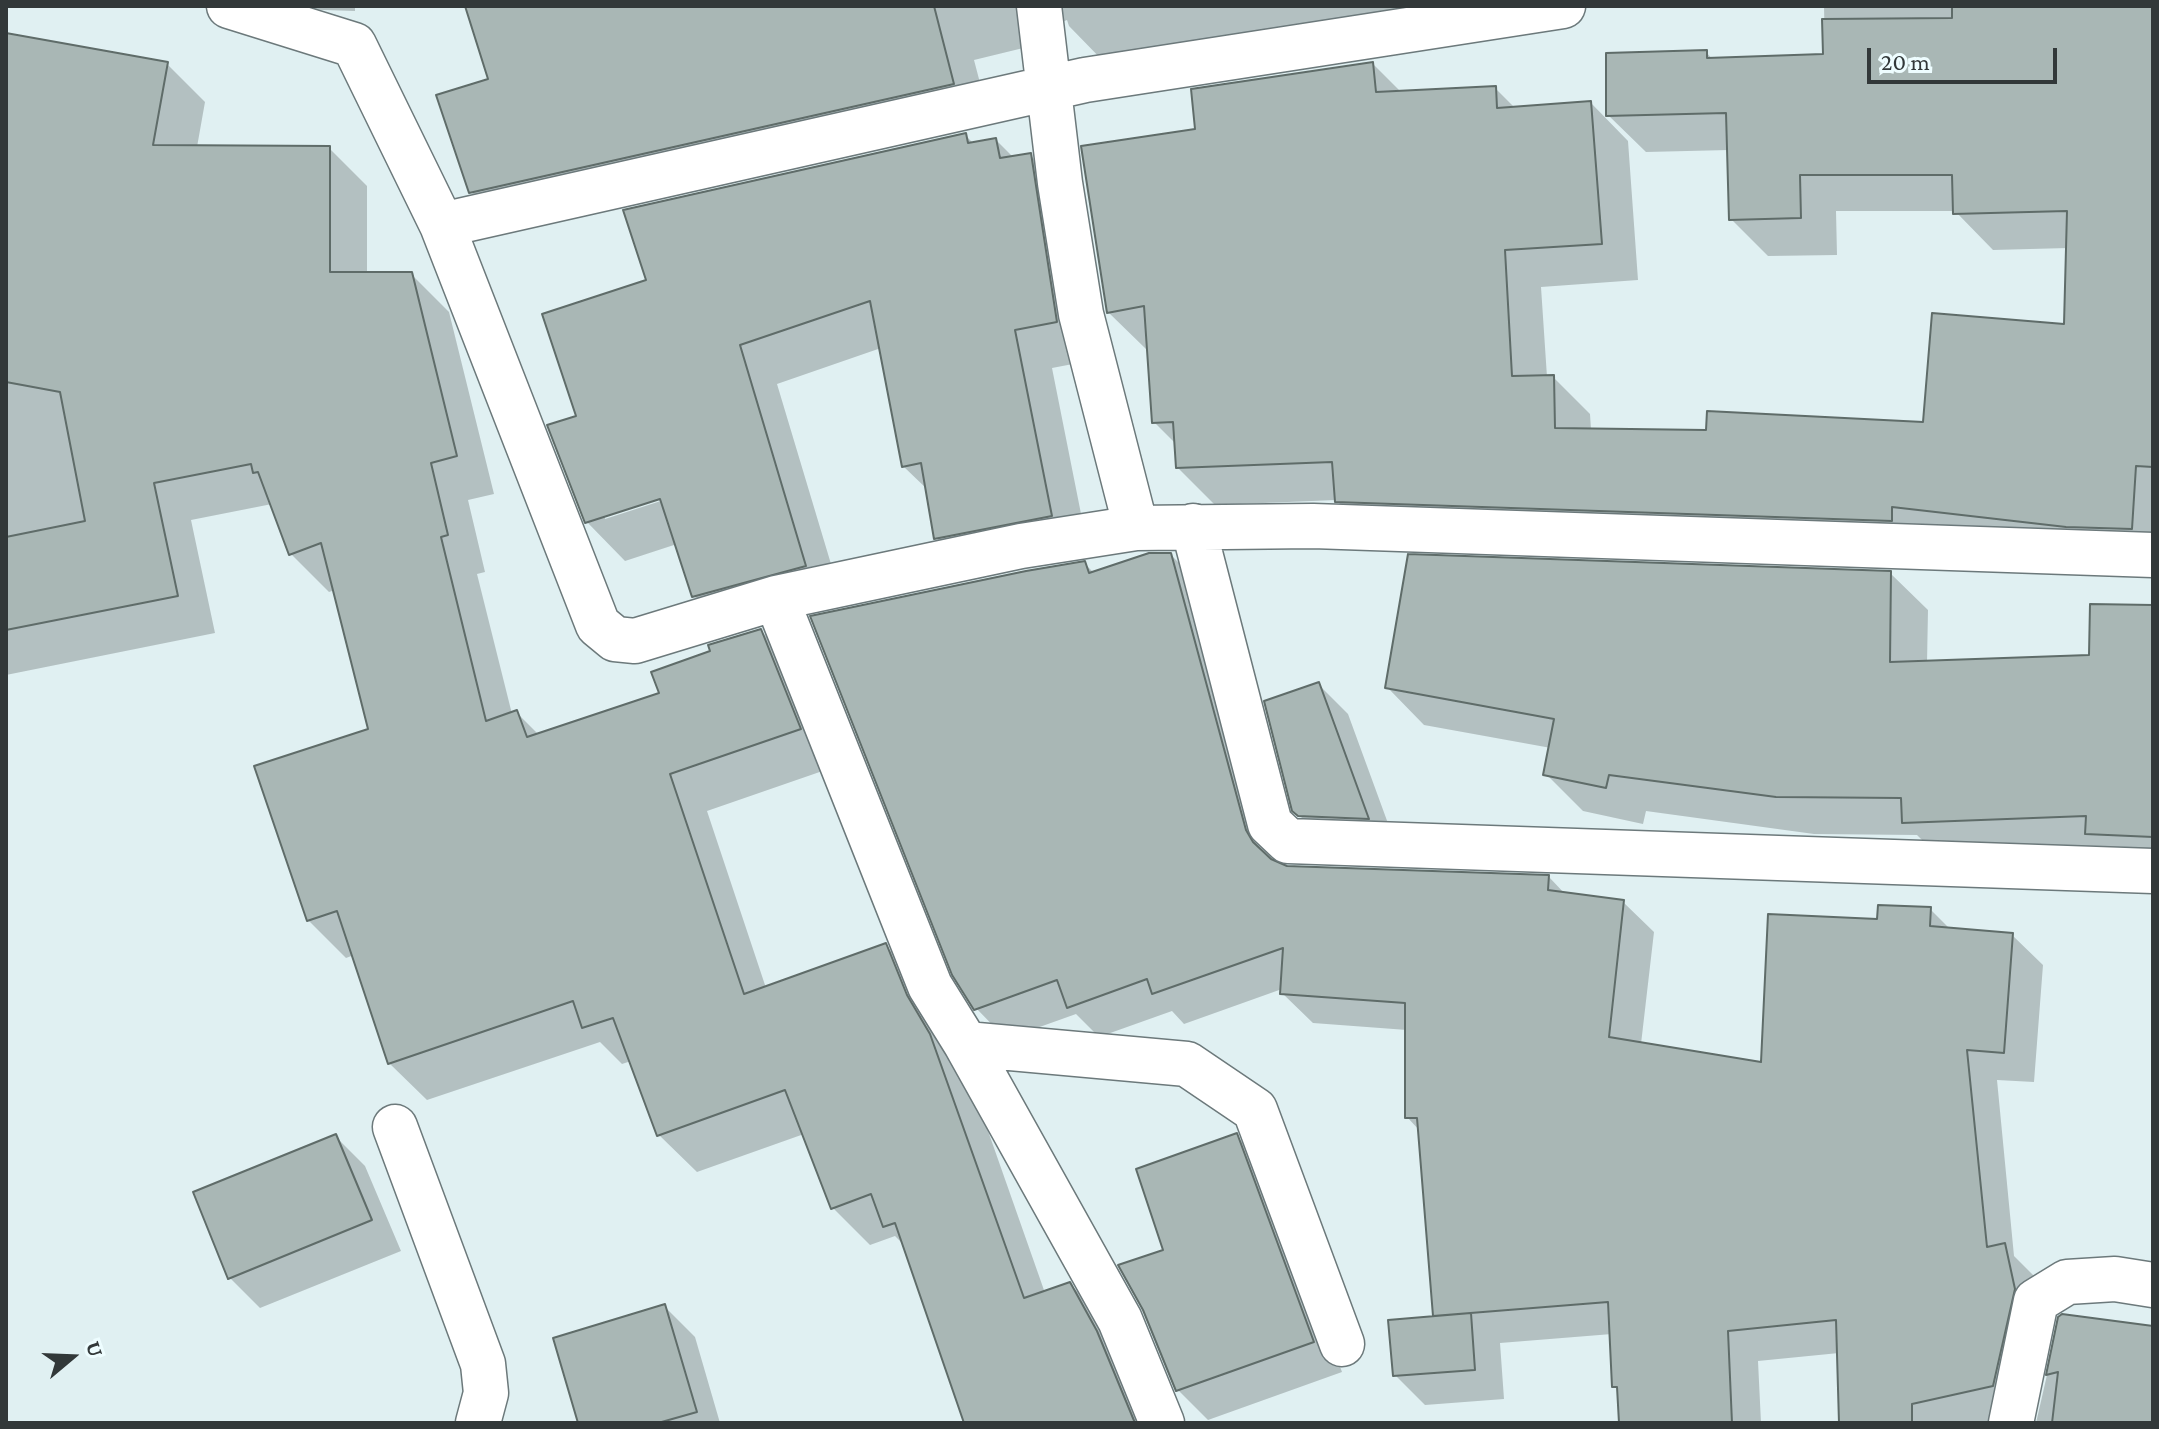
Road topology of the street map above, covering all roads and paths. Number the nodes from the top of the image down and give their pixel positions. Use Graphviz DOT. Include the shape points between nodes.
graph roads {
  1 [pos="229,6"];
  2 [pos="1039,6"];
  3 [pos="1563,6"];
  4 [pos="355,26"];
  5 [pos="1049,88"];
  6 [pos="442,225"];
  7 [pos="1193,526"];
  8 [pos="1136,528"];
  9 [pos="2153,555"];
  10 [pos="776,598"];
  11 [pos="2153,871"];
  12 [pos="966,1044"];
  13 [pos="395,1127"];
  14 [pos="2153,1285"];
  15 [pos="1342,1344"];
  16 [pos="478,1423"];
  17 [pos="1162,1423"];
  18 [pos="2011,1423"];
  1 -- 4 [label="street"];
  2 -- 5 [label="street"];
  3 -- 5 [label="street"];
  4 -- 6 [label="street"];
  5 -- 6 [label="street"];
  5 -- 8 [label="street" via="1081,314"];
  6 -- 10 [label="street" via="598,625 615,639 635,641"];
  7 -- 8 [label="street"];
  7 -- 9 [label="street" via="1328,526"];
  7 -- 11 [label="street" via="1270,824 1288,841"];
  8 -- 10 [label="street" via="1021,546"];
  10 -- 12 [label="street" via="930,986"];
  12 -- 15 [label="street" via="1187,1064 1255,1110"];
  12 -- 17 [label="street" via="1106,1292"];
  13 -- 16 [label="street" via="483,1364 486,1393"];
  14 -- 18 [label="street" via="2115,1279 2067,1282 2036,1301"];
}
